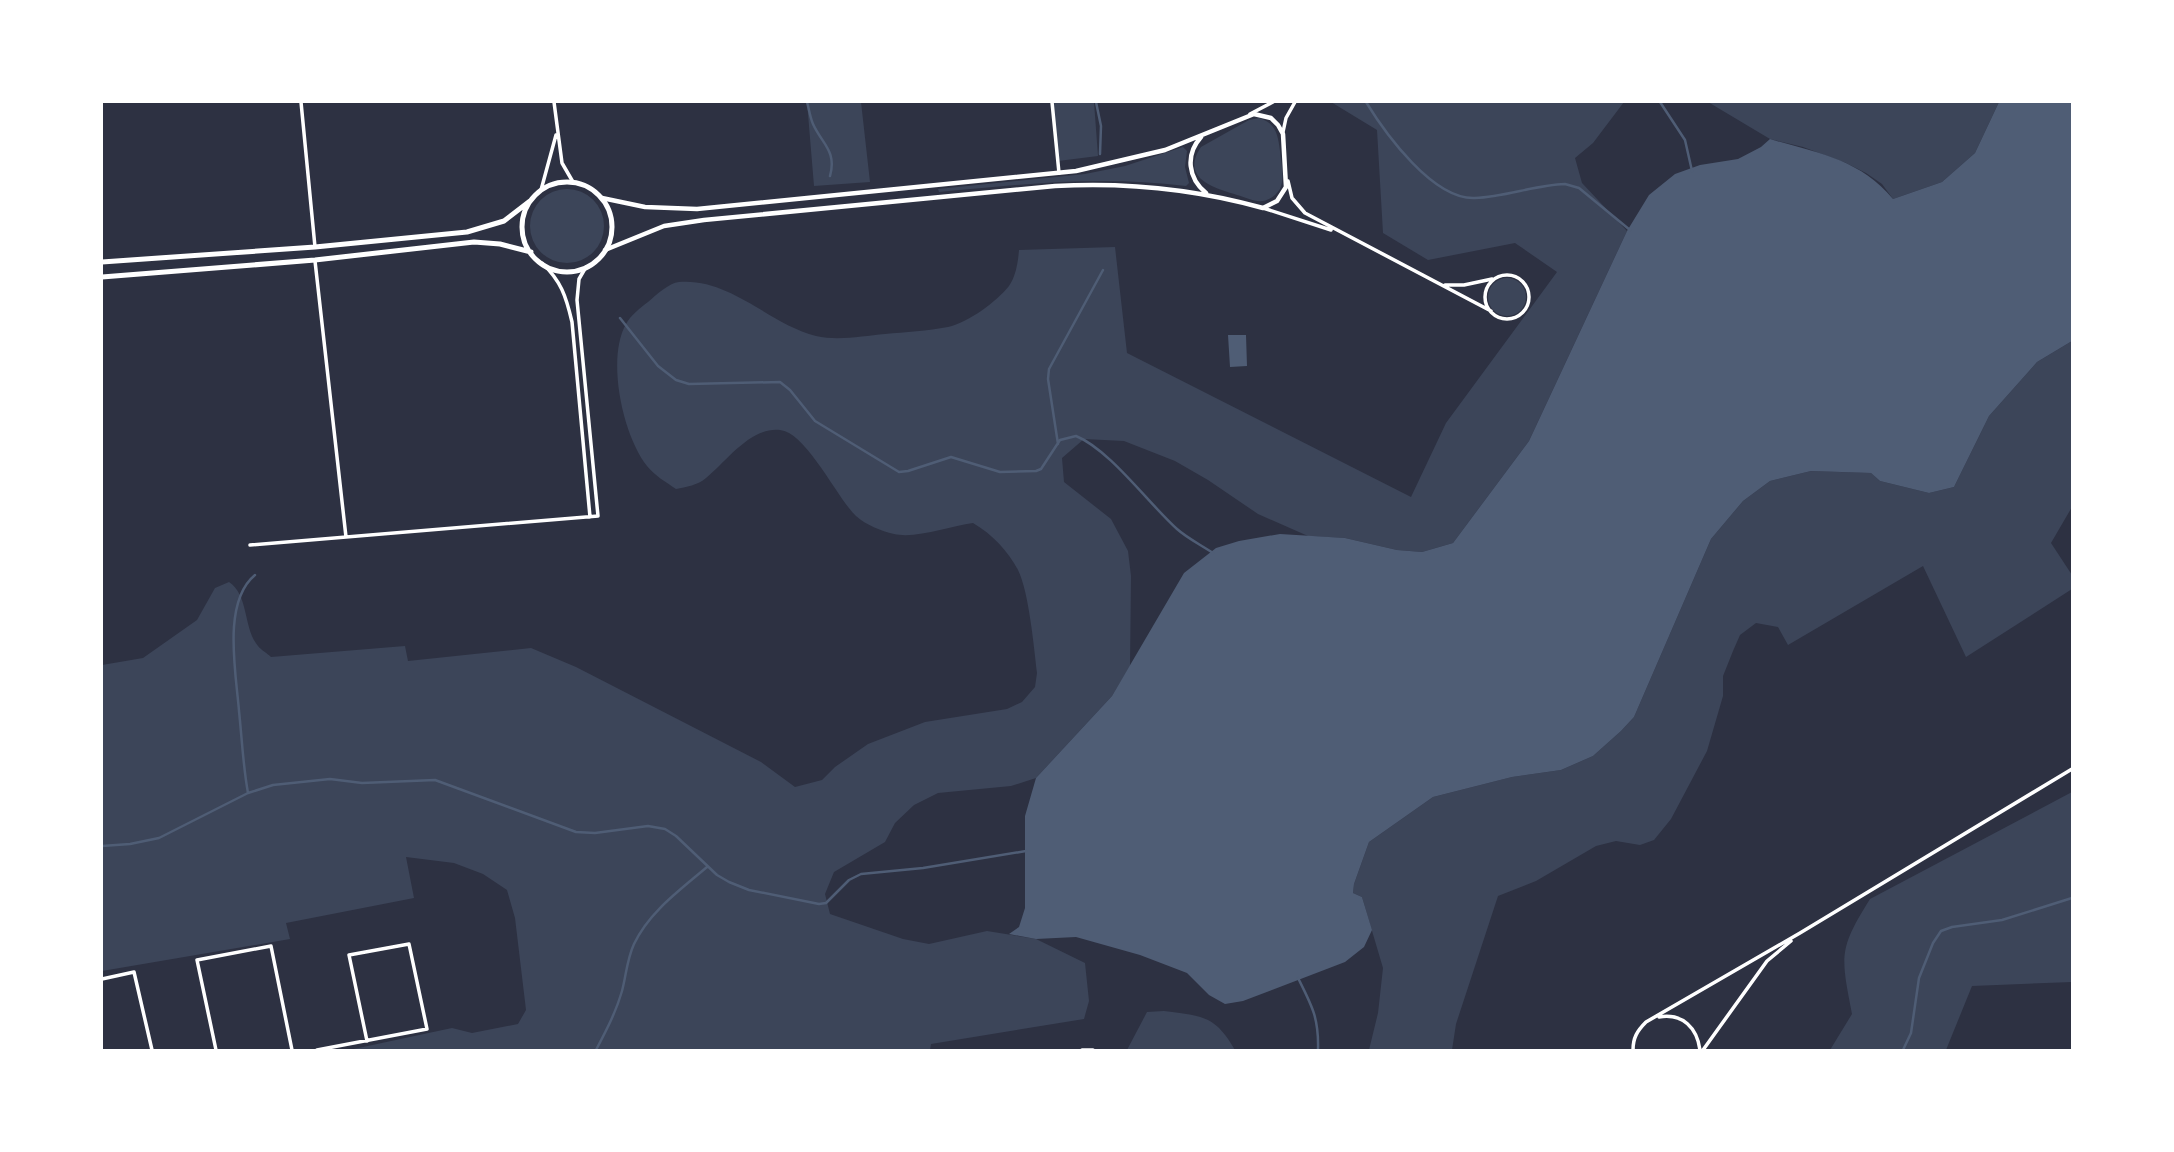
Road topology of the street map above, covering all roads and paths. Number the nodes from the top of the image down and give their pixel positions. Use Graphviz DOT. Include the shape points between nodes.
graph roads {
  1 [pos="301,102"];
  2 [pos="554,102"];
  3 [pos="1052,102"];
  4 [pos="1273,102"];
  5 [pos="1296,102"];
  6 [pos="1249,115"];
  7 [pos="557,133"];
  8 [pos="1283,134"];
  9 [pos="1202,136"];
  10 [pos="1059,173"];
  11 [pos="1287,181"];
  12 [pos="573,182"];
  13 [pos="541,190"];
  14 [pos="1208,194"];
  15 [pos="602,198"];
  16 [pos="530,201"];
  17 [pos="1264,208"];
  18 [pos="1340,233"];
  19 [pos="315,247"];
  20 [pos="606,250"];
  21 [pos="531,252"];
  22 [pos="315,260"];
  23 [pos="102,262"];
  24 [pos="542,263"];
  25 [pos="586,267"];
  26 [pos="102,277"];
  27 [pos="1498,277"];
  28 [pos="1441,284"];
  29 [pos="1490,311"];
  30 [pos="590,518"];
  31 [pos="346,537"];
  32 [pos="250,545"];
  33 [pos="2073,769"];
  34 [pos="1800,933"];
  35 [pos="102,979"];
  36 [pos="1656,1017"];
  37 [pos="367,1041"];
  38 [pos="152,1051"];
  39 [pos="216,1051"];
  40 [pos="292,1051"];
  41 [pos="317,1051"];
  42 [pos="1082,1051"];
  43 [pos="1093,1051"];
  44 [pos="1633,1051"];
  45 [pos="1701,1051"];
  1 -- 19 [label="street"];
  2 -- 7 [label="street"];
  3 -- 10 [label="street"];
  4 -- 6 [label="street"];
  5 -- 8 [label="street"];
  6 -- 8 [label="street" via="1271,118"];
  6 -- 9 [label="street"];
  7 -- 12 [label="street" via="562,163"];
  7 -- 13 [label="street"];
  8 -- 11 [label="street"];
  9 -- 10 [label="street" via="1146,156"];
  9 -- 14 [label="street" via="1191,153 1190,166 1196,183"];
  10 -- 15 [label="street" via="697,209 645,207"];
  11 -- 17 [label="street" via="1280,198"];
  11 -- 18 [label="street" via="1300,208"];
  12 -- 13 [label="main road"];
  12 -- 15 [label="main road"];
  13 -- 16 [label="main road"];
  14 -- 17 [label="street"];
  14 -- 20 [label="street" via="1132,185 1045,187 704,220 664,226"];
  15 -- 20 [label="main road" via="612,226"];
  16 -- 19 [label="main road" via="504,221 485,228"];
  16 -- 21 [label="main road" via="523,227"];
  17 -- 18 [label="street"];
  18 -- 28 [label="street"];
  19 -- 23 [label="main road"];
  20 -- 25 [label="main road"];
  21 -- 22 [label="main road" via="474,242"];
  21 -- 24 [label="main road"];
  22 -- 26 [label="main road"];
  22 -- 31 [label="street"];
  24 -- 25 [label="main road" via="563,271"];
  24 -- 30 [label="street" via="555,276 572,322"];
  25 -- 30 [label="street" via="579,279 577,300 598,516"];
  27 -- 28 [label="street" via="1464,285"];
  27 -- 29 [label="street" via="1486,292"];
  27 -- 29 [label="street" via="1522,280 1528,303 1514,317"];
  28 -- 29 [label="street"];
  30 -- 31 [label="street"];
  31 -- 32 [label="street"];
  33 -- 34 [label="street"];
  34 -- 36 [label="street"];
  34 -- 45 [label="street" via="1767,961"];
  35 -- 38 [label="street" via="134,972"];
  36 -- 44 [label="street" via="1638,1031"];
  36 -- 45 [label="street" via="1668,1015 1687,1023"];
  37 -- 37 [label="street" via="427,1029 409,944 349,955"];
  37 -- 41 [label="street"];
  39 -- 40 [label="street" via="197,960 271,946"];
  42 -- 43 [label="street"];
}
